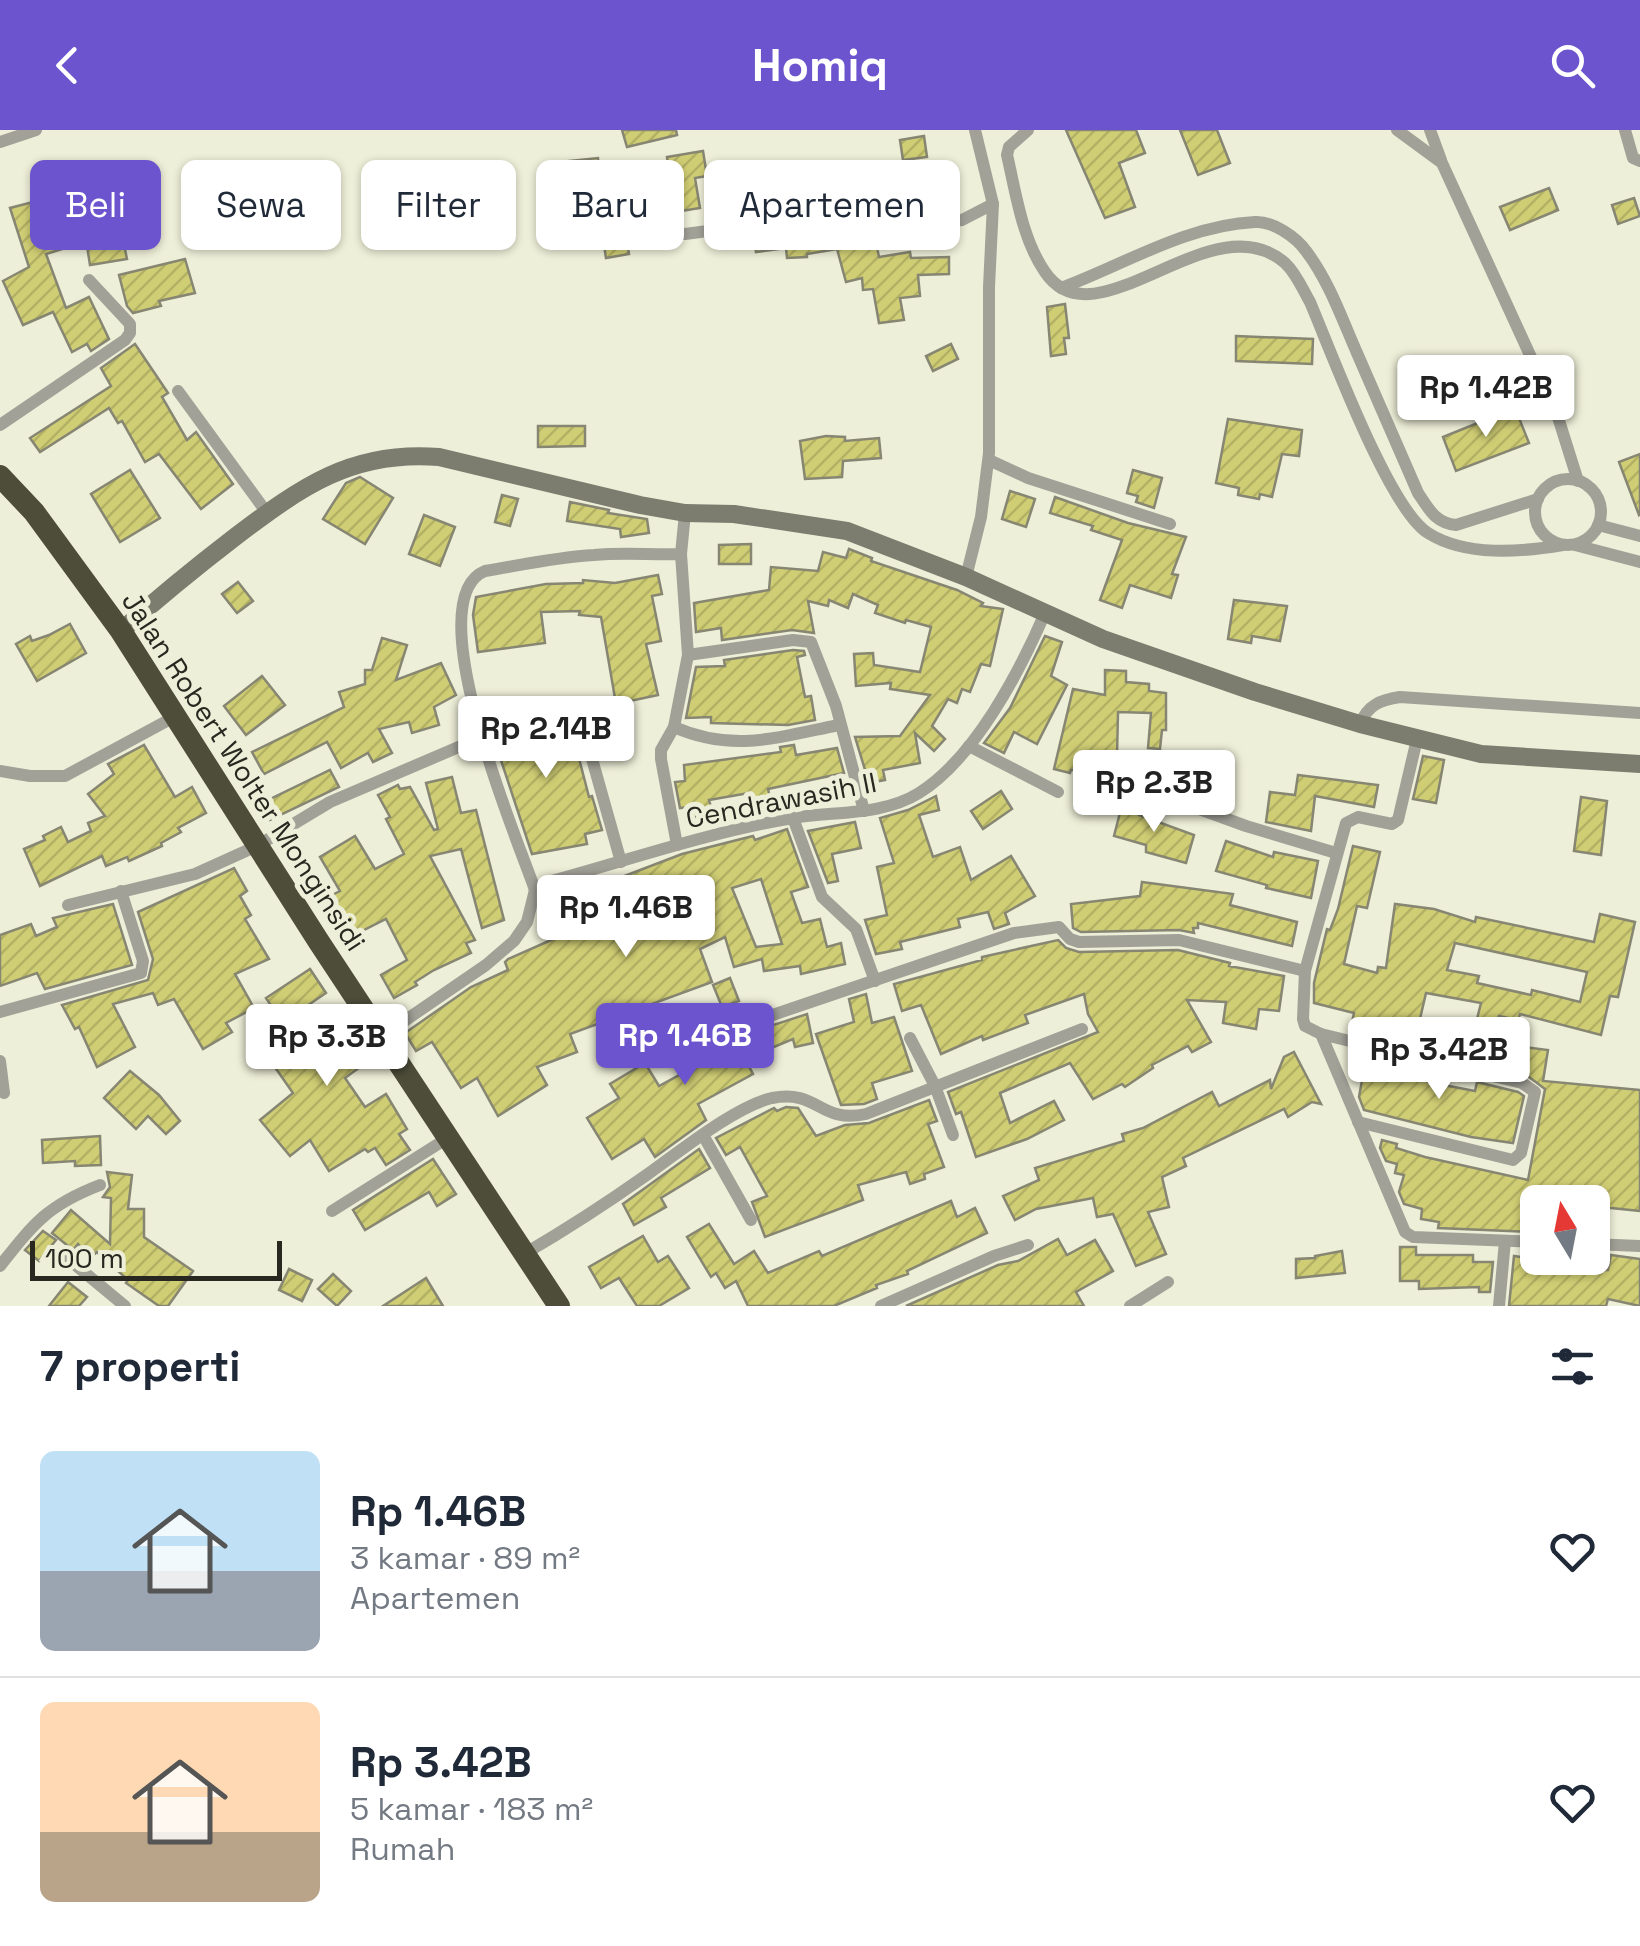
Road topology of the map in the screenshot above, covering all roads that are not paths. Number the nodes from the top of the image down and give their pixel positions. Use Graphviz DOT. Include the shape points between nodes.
graph roads {
  1 [pos="36,130"];
  2 [pos="975,130"];
  3 [pos="1028,130"];
  4 [pos="1398,130"];
  5 [pos="1430,130"];
  6 [pos="1625,130"];
  7 [pos="0,142"];
  8 [pos="1640,160"];
  9 [pos="1442,163"];
  10 [pos="993,204"];
  11 [pos="1227,226"];
  12 [pos="685,234"];
  13 [pos="1230,246"];
  14 [pos="89,280"];
  15 [pos="1061,288"];
  16 [pos="1332,294"];
  17 [pos="1310,302"];
  18 [pos="178,390"];
  19 [pos="0,425"];
  20 [pos="988,460"];
  21 [pos="0,476"];
  22 [pos="1578,481"];
  23 [pos="1538,500"];
  24 [pos="266,513"];
  25 [pos="685,513"];
  26 [pos="1170,524"];
  27 [pos="1598,525"];
  28 [pos="1640,536"];
  29 [pos="1568,545"];
  30 [pos="681,554"];
  31 [pos="1640,562"];
  32 [pos="966,577"];
  33 [pos="1045,613"];
  34 [pos="121,631"];
  35 [pos="688,655"];
  36 [pos="1640,713"];
  37 [pos="176,716"];
  38 [pos="1360,724"];
  39 [pos="839,725"];
  40 [pos="674,727"];
  41 [pos="482,737"];
  42 [pos="1418,739"];
  43 [pos="587,741"];
  44 [pos="969,746"];
  45 [pos="1640,764"];
  46 [pos="0,771"];
  47 [pos="1150,790"];
  48 [pos="1058,792"];
  49 [pos="864,811"];
  50 [pos="793,818"];
  51 [pos="677,845"];
  52 [pos="257,846"];
  53 [pos="1336,852"];
  54 [pos="621,862"];
  55 [pos="121,890"];
  56 [pos="536,890"];
  57 [pos="68,905"];
  58 [pos="1305,970"];
  59 [pos="876,981"];
  60 [pos="0,1012"];
  61 [pos="746,1024"];
  62 [pos="1082,1029"];
  63 [pos="1320,1034"];
  64 [pos="380,1036"];
  65 [pos="910,1038"];
  66 [pos="0,1060"];
  67 [pos="934,1086"];
  68 [pos="4,1094"];
  69 [pos="1358,1122"];
  70 [pos="953,1135"];
  71 [pos="704,1136"];
  72 [pos="446,1138"];
  73 [pos="100,1185"];
  74 [pos="332,1211"];
  75 [pos="751,1220"];
  76 [pos="1504,1242"];
  77 [pos="1520,1242"];
  78 [pos="1028,1244"];
  79 [pos="1610,1245"];
  80 [pos="1640,1246"];
  81 [pos="524,1254"];
  82 [pos="67,1258"];
  83 [pos="0,1266"];
  84 [pos="1168,1282"];
  85 [pos="125,1306"];
  86 [pos="559,1306"];
  87 [pos="880,1306"];
  88 [pos="1130,1306"];
  89 [pos="1499,1306"];
  1 -- 7 [label="street"];
  2 -- 10 [label="street"];
  3 -- 15 [label="street" via="1007,155 1030,243"];
  4 -- 9 [label="street"];
  5 -- 9 [label="street"];
  6 -- 8 [label="street" via="1633,158"];
  9 -- 22 [label="street" via="1557,414"];
  10 -- 12 [label="street" via="962,220 864,234 799,219"];
  10 -- 20 [label="street"];
  11 -- 13 [label="street"];
  11 -- 15 [label="street"];
  11 -- 16 [label="street" via="1259,221 1288,234"];
  13 -- 15 [label="street" via="1090,296"];
  13 -- 17 [label="street" via="1258,248 1286,264"];
  14 -- 19 [label="street" via="130,332"];
  16 -- 17 [label="street"];
  16 -- 23 [label="street" via="1432,514 1456,525"];
  17 -- 29 [label="street" via="1390,484 1418,526 1482,550"];
  18 -- 24 [label="street"];
  20 -- 26 [label="street"];
  20 -- 32 [label="street"];
  21 -- 34 [label="highway, Jalan Robert Wolter Monginsidi"];
  22 -- 23 [label="street" via="1552,484"];
  22 -- 27 [label="street" via="1598,500"];
  23 -- 29 [label="street" via="1539,528 1549,540"];
  24 -- 25 [label="street" via="346,467 412,455"];
  24 -- 34 [label="street"];
  25 -- 30 [label="street"];
  25 -- 32 [label="street" via="847,531"];
  27 -- 28 [label="street"];
  27 -- 29 [label="street" via="1587,539"];
  29 -- 31 [label="street"];
  30 -- 35 [label="street"];
  30 -- 41 [label="street" via="551,558 475,575 459,637"];
  32 -- 33 [label="street"];
  33 -- 38 [label="street" via="1175,666"];
  33 -- 44 [label="street, Cendrawasih II" via="1010,685"];
  34 -- 37 [label="highway, Jalan Robert Wolter Monginsidi"];
  35 -- 39 [label="street" via="808,640"];
  35 -- 40 [label="street"];
  36 -- 38 [label="street" via="1400,697 1381,700"];
  37 -- 46 [label="street" via="65,776"];
  37 -- 52 [label="highway, Jalan Robert Wolter Monginsidi"];
  38 -- 42 [label="street"];
  39 -- 40 [label="street" via="744,743"];
  39 -- 49 [label="street"];
  40 -- 51 [label="street" via="661,760"];
  41 -- 52 [label="street" via="330,802"];
  41 -- 56 [label="street"];
  42 -- 45 [label="street" via="1480,754"];
  42 -- 53 [label="street" via="1398,820 1351,820"];
  43 -- 54 [label="street"];
  44 -- 48 [label="street"];
  44 -- 49 [label="street, Cendrawasih II" via="915,796"];
  47 -- 53 [label="street"];
  49 -- 50 [label="street, Cendrawasih II"];
  50 -- 51 [label="street, Cendrawasih II"];
  50 -- 59 [label="street" via="822,898 856,929"];
  51 -- 54 [label="street, Cendrawasih II"];
  52 -- 55 [label="street" via="195,874"];
  52 -- 64 [label="highway, Jalan Robert Wolter Monginsidi"];
  53 -- 58 [label="street"];
  54 -- 56 [label="street, Cendrawasih II"];
  55 -- 57 [label="street"];
  55 -- 60 [label="street" via="144,961 140,972"];
  56 -- 64 [label="street" via="514,942"];
  58 -- 59 [label="street" via="1178,940 1079,942 1058,927 1014,934"];
  58 -- 63 [label="street" via="1303,1020"];
  59 -- 61 [label="street"];
  62 -- 67 [label="street"];
  63 -- 69 [label="street"];
  63 -- 69 [label="street" via="1528,1085 1534,1092 1514,1160"];
  64 -- 72 [label="highway, Jalan Robert Wolter Monginsidi"];
  65 -- 67 [label="street"];
  66 -- 68 [label="street"];
  67 -- 70 [label="street"];
  67 -- 71 [label="street" via="851,1117 834,1116 810,1099 778,1097"];
  69 -- 76 [label="street" via="1405,1232"];
  71 -- 75 [label="street"];
  71 -- 81 [label="street"];
  72 -- 74 [label="street"];
  72 -- 81 [label="highway, Jalan Robert Wolter Monginsidi"];
  73 -- 83 [label="street" via="48,1210"];
  76 -- 77 [label="street"];
  76 -- 89 [label="street"];
  78 -- 87 [label="street"];
  79 -- 80 [label="street"];
  81 -- 86 [label="highway, Jalan Robert Wolter Monginsidi"];
  82 -- 85 [label="street"];
  84 -- 88 [label="street"];
}
